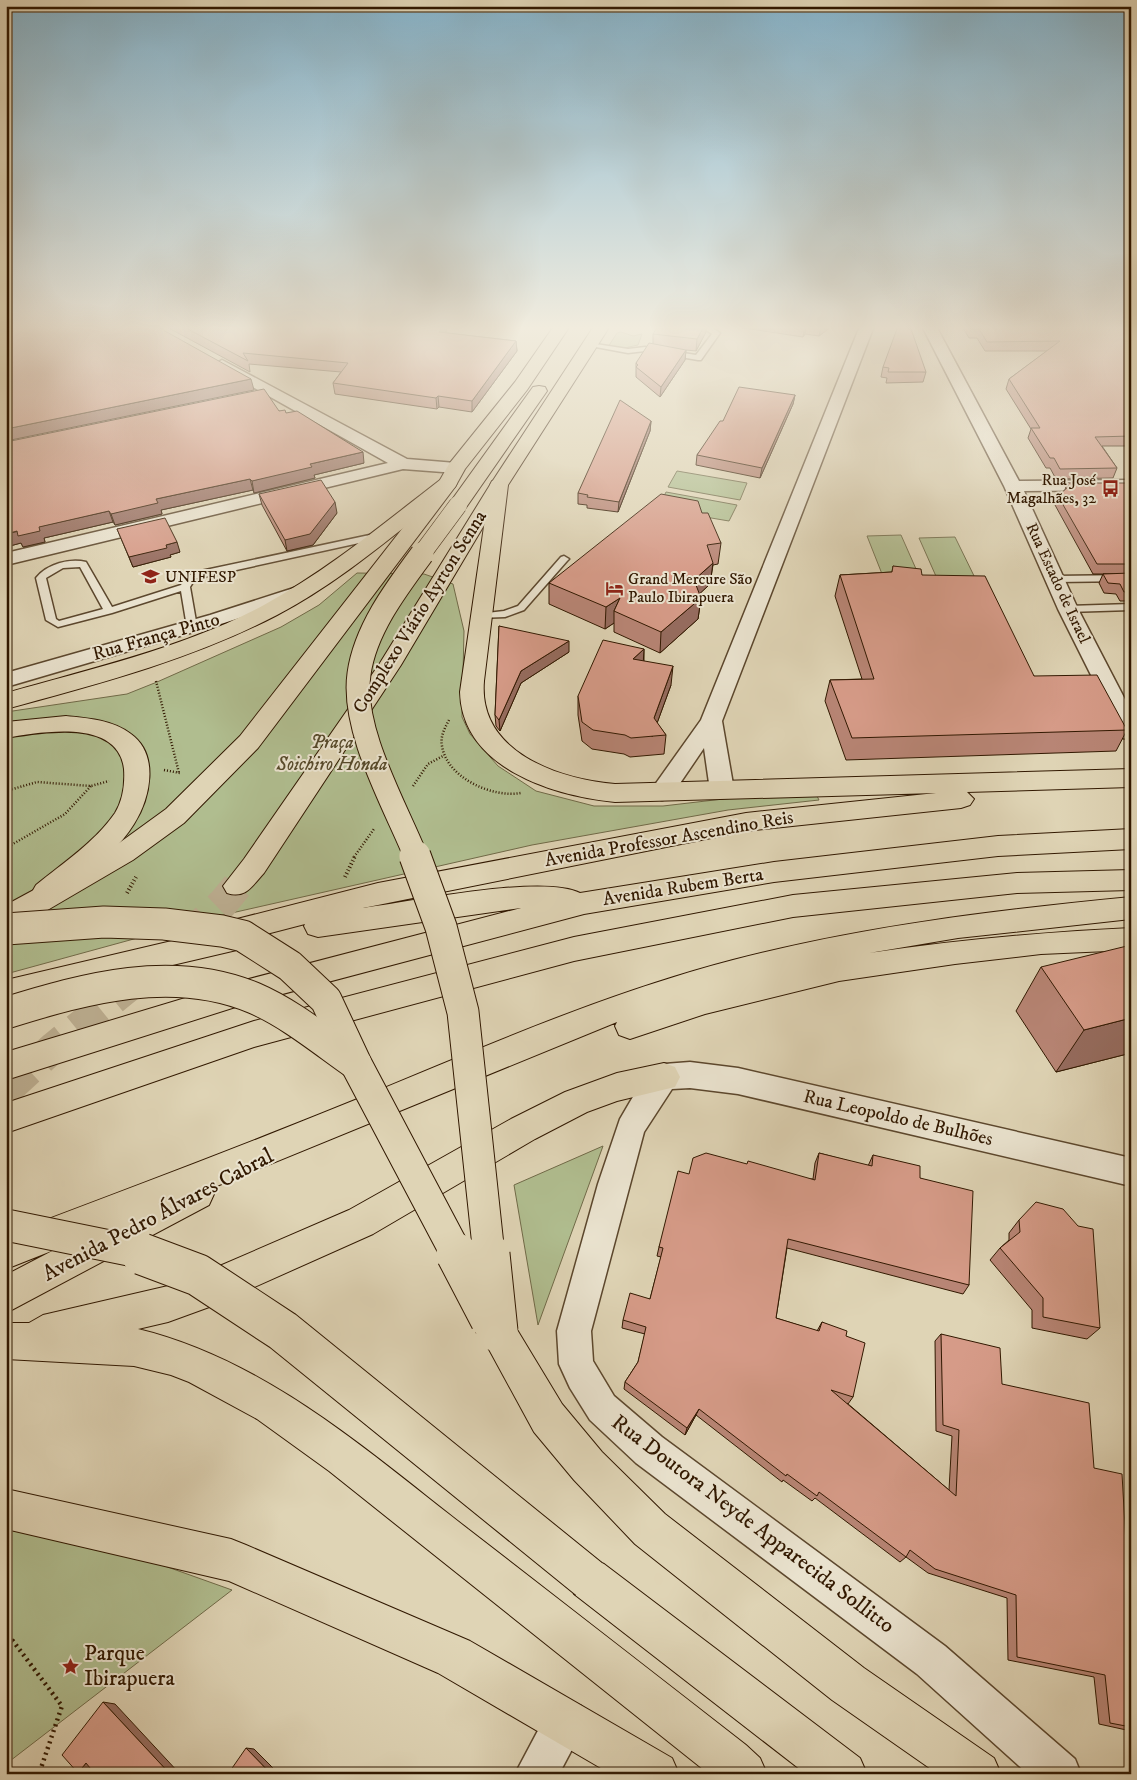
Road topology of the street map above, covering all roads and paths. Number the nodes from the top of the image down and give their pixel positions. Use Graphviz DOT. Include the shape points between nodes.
graph roads {
  1 [pos="305,409"];
  2 [pos="505,409"];
  3 [pos="520,409"];
  4 [pos="548,409"];
  5 [pos="834,409"];
  6 [pos="973,409"];
  7 [pos="403,464"];
  8 [pos="454,485"];
  9 [pos="499,485"];
  10 [pos="1131,485"];
  11 [pos="1013,486"];
  12 [pos="379,536"];
  13 [pos="6,559"];
  14 [pos="564,559"];
  15 [pos="1056,578"];
  16 [pos="1131,578"];
  17 [pos="185,587"];
  18 [pos="305,590"];
  19 [pos="1131,608"];
  20 [pos="1068,609"];
  21 [pos="109,611"];
  22 [pos="481,616"];
  23 [pos="192,627"];
  24 [pos="155,677"];
  25 [pos="6,680"];
  26 [pos="6,701"];
  27 [pos="711,721"];
  28 [pos="6,730"];
  29 [pos="1131,733"];
  30 [pos="156,768"];
  31 [pos="1131,778"];
  32 [pos="1069,779"];
  33 [pos="722,790"];
  34 [pos="6,791"];
  35 [pos="662,792"];
  36 [pos="1131,840"];
  37 [pos="6,848"];
  38 [pos="142,870"];
  39 [pos="354,878"];
  40 [pos="345,880"];
  41 [pos="1131,880"];
  42 [pos="237,886"];
  43 [pos="125,898"];
  44 [pos="584,903"];
  45 [pos="1131,908"];
  46 [pos="18,912"];
  47 [pos="6,928"];
  48 [pos="1131,939"];
  49 [pos="213,943"];
  50 [pos="6,992"];
  51 [pos="6,1013"];
  52 [pos="548,1036"];
  53 [pos="356,1064"];
  54 [pos="6,1066"];
  55 [pos="664,1077"];
  56 [pos="6,1118"];
  57 [pos="309,1134"];
  58 [pos="1131,1172"];
  59 [pos="6,1225"];
  60 [pos="6,1252"];
  61 [pos="6,1296"];
  62 [pos="497,1331"];
  63 [pos="7,1341"];
  64 [pos="6,1509"];
  65 [pos="6,1639"];
  66 [pos="566,1721"];
  67 [pos="39,1774"];
  68 [pos="536,1774"];
  69 [pos="656,1774"];
  70 [pos="744,1774"];
  71 [pos="844,1774"];
  72 [pos="978,1774"];
  73 [pos="1060,1774"];
  1 -- 7 [label="street"];
  2 -- 8 [label="main road"];
  3 -- 8 [label="main road"];
  4 -- 9 [label="main road, Complexo Viário Ayrton Senna"];
  5 -- 27 [label="street"];
  6 -- 11 [label="street, Rua Estado de Israel"];
  7 -- 8 [label="street"];
  7 -- 13 [label="street"];
  8 -- 12 [label="main road"];
  8 -- 46 [label="main road" via="249,742 176,816 124,853"];
  8 -- 62 [label="main road, bridge" via="369,643 359,673 359,707 366,738 430,893 458,985 466,1029"];
  9 -- 22 [label="main road"];
  9 -- 42 [label="main road, Complexo Viário Ayrton Senna" via="390,665 254,866"];
  10 -- 11 [label="street"];
  11 -- 15 [label="street, Rua Estado de Israel"];
  12 -- 17 [label="lane" via="198,574 186,582"];
  12 -- 18 [label="main road"];
  14 -- 22 [label="lane" via="521,608 505,614"];
  15 -- 16 [label="lane"];
  15 -- 20 [label="street, Rua Estado de Israel"];
  17 -- 21 [label="lane"];
  17 -- 23 [label="lane"];
  18 -- 23 [label="street, Rua França Pinto"];
  18 -- 26 [label="main road" via="225,631 158,656"];
  19 -- 20 [label="lane"];
  20 -- 29 [label="street, Rua Estado de Israel"];
  21 -- 21 [label="lane" via="83,564 53,569 41,578 54,623 69,623"];
  22 -- 35 [label="main road" via="472,693 474,707 489,738 507,756 549,780 580,789 615,793"];
  23 -- 25 [label="street, Rua França Pinto"];
  24 -- 30 [label="path" via="179,773"];
  27 -- 33 [label="street"];
  27 -- 35 [label="street"];
  28 -- 46 [label="main road" via="58,724 88,725 115,733 130,748 138,768 136,794 124,819 101,844"];
  31 -- 32 [label="main road, Avenida Professor Ascendino Reis"];
  32 -- 33 [label="main road"];
  32 -- 49 [label="main road, Avenida Professor Ascendino Reis" via="1051,790 746,822 378,894 237,930"];
  33 -- 35 [label="main road"];
  34 -- 37 [label="path" via="37,782 91,786 65,814"];
  36 -- 44 [label="main road, Avenida Rubem Berta" via="978,848 774,872"];
  38 -- 43 [label="path"];
  39 -- 40 [label="path"];
  41 -- 56 [label="main road, Avenida Rubem Berta" via="1017,883 793,906 574,949 254,1034"];
  44 -- 49 [label="main road" via="557,897 511,898"];
  44 -- 54 [label="main road, Avenida Rubem Berta" via="245,992"];
  45 -- 52 [label="main road" via="987,923 874,940 676,989"];
  47 -- 53 [label="main road, bridge" via="104,922 164,924 243,936 290,966 326,1000"];
  48 -- 52 [label="main road" via="1041,943 839,969 669,1012 594,1039"];
  49 -- 50 [label="main road"];
  51 -- 53 [label="main road, bridge" via="125,982 170,980 212,986 254,998"];
  52 -- 57 [label="main road"];
  53 -- 62 [label="main road, bridge"];
  55 -- 58 [label="street, Rua Leopoldo de Bulhões" via="738,1081"];
  55 -- 63 [label="main road" via="623,1085 576,1102 361,1222 212,1288 160,1306"];
  55 -- 73 [label="street, Rua Doutora Neyde Apparecida Sollitto" via="630,1129 613,1184 574,1331 576,1364 582,1376 602,1408 648,1450 931,1660"];
  57 -- 60 [label="main road"];
  57 -- 61 [label="main road, Avenida Pedro Álvares Cabral"];
  59 -- 71 [label="main road, bridge" via="134,1250 198,1275 222,1290 283,1331 589,1579"];
  62 -- 72 [label="main road" via="548,1418 588,1466 650,1529 848,1684"];
  63 -- 70 [label="main road" via="143,1349 201,1368 271,1405 358,1469"];
  64 -- 66 [label="main road" via="231,1560 454,1657"];
  65 -- 67 [label="path" via="13,1640 62,1706"];
  66 -- 68 [label="street"];
  66 -- 69 [label="main road"];
}
